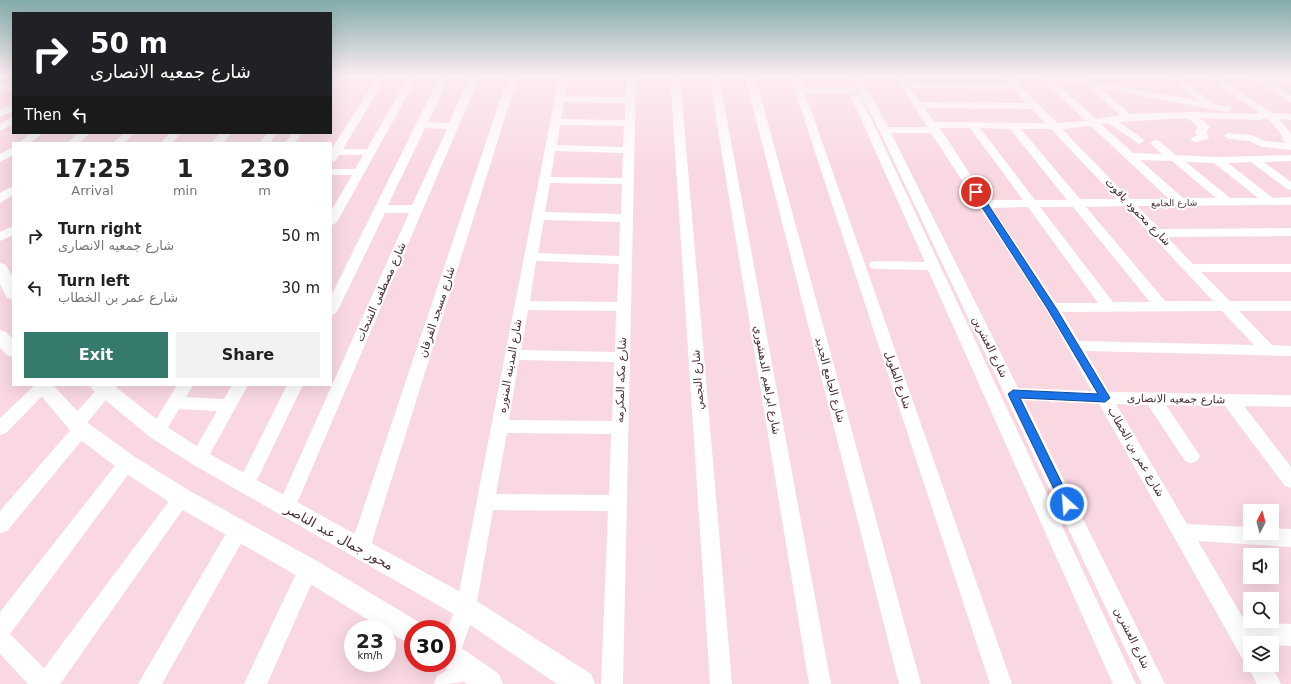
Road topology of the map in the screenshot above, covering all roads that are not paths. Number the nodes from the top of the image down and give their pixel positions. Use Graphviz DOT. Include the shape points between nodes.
graph roads {
  1 [pos="11,108"];
  2 [pos="362,108"];
  3 [pos="395,108"];
  4 [pos="429,108"];
  5 [pos="462,108"];
  6 [pos="503,108"];
  7 [pos="558,108"];
  8 [pos="630,108"];
  9 [pos="677,108"];
  10 [pos="720,108"];
  11 [pos="758,108"];
  12 [pos="805,108"];
  13 [pos="865,108"];
  14 [pos="870,108"];
  15 [pos="921,108"];
  16 [pos="1038,108"];
  17 [pos="1078,108"];
  18 [pos="1118,108"];
  19 [pos="1154,108"];
  20 [pos="1224,108"];
  21 [pos="1258,108"];
  22 [pos="0,114"];
  23 [pos="1269,115"];
  24 [pos="1163,116"];
  25 [pos="1190,116"];
  26 [pos="1128,117"];
  27 [pos="1145,117"];
  28 [pos="1291,117"];
  29 [pos="1110,120"];
  30 [pos="12,121"];
  31 [pos="555,122"];
  32 [pos="1094,123"];
  33 [pos="629,124"];
  34 [pos="421,125"];
  35 [pos="1157,125"];
  36 [pos="454,126"];
  37 [pos="973,126"];
  38 [pos="1013,126"];
  39 [pos="1056,126"];
  40 [pos="0,128"];
  41 [pos="934,128"];
  42 [pos="884,130"];
  43 [pos="1287,130"];
  44 [pos="36,134"];
  45 [pos="84,134"];
  46 [pos="129,134"];
  47 [pos="175,134"];
  48 [pos="225,134"];
  49 [pos="271,134"];
  50 [pos="1229,136"];
  51 [pos="1194,140"];
  52 [pos="1139,141"];
  53 [pos="24,142"];
  54 [pos="73,142"];
  55 [pos="119,142"];
  56 [pos="167,142"];
  57 [pos="218,142"];
  58 [pos="265,142"];
  59 [pos="1155,143"];
  60 [pos="1291,145"];
  61 [pos="550,148"];
  62 [pos="628,150"];
  63 [pos="12,151"];
  64 [pos="371,152"];
  65 [pos="333,155"];
  66 [pos="1130,156"];
  67 [pos="1174,158"];
  68 [pos="1291,158"];
  69 [pos="0,159"];
  70 [pos="1253,159"];
  71 [pos="1218,160"];
  72 [pos="332,172"];
  73 [pos="359,172"];
  74 [pos="544,180"];
  75 [pos="627,181"];
  76 [pos="1291,187"];
  77 [pos="12,190"];
  78 [pos="332,194"];
  79 [pos="347,194"];
  80 [pos="0,199"];
  81 [pos="1291,201"];
  82 [pos="1228,202"];
  83 [pos="1270,202"];
  84 [pos="1077,203"];
  85 [pos="1129,203"];
  86 [pos="1181,203"];
  87 [pos="984,204"];
  88 [pos="1032,204"];
  89 [pos="380,209"];
  90 [pos="417,209"];
  91 [pos="538,216"];
  92 [pos="332,218"];
  93 [pos="626,218"];
  94 [pos="12,231"];
  95 [pos="1291,232"];
  96 [pos="1157,233"];
  97 [pos="0,237"];
  98 [pos="530,257"];
  99 [pos="625,260"];
  100 [pos="876,265"];
  101 [pos="933,266"];
  102 [pos="0,268"];
  103 [pos="1192,268"];
  104 [pos="1291,268"];
  105 [pos="12,290"];
  106 [pos="521,305"];
  107 [pos="1162,306"];
  108 [pos="1227,306"];
  109 [pos="1291,306"];
  110 [pos="623,307"];
  111 [pos="1109,307"];
  112 [pos="332,308"];
  113 [pos="1052,308"];
  114 [pos="1074,346"];
  115 [pos="1268,350"];
  116 [pos="1291,351"];
  117 [pos="512,355"];
  118 [pos="622,356"];
  119 [pos="42,386"];
  120 [pos="184,386"];
  121 [pos="239,386"];
  122 [pos="295,386"];
  123 [pos="105,387"];
  124 [pos="1013,394"];
  125 [pos="1105,398"];
  126 [pos="1153,399"];
  127 [pos="1230,400"];
  128 [pos="1291,401"];
  129 [pos="173,403"];
  130 [pos="228,405"];
  131 [pos="79,426"];
  132 [pos="499,426"];
  133 [pos="0,428"];
  134 [pos="620,428"];
  135 [pos="157,431"];
  136 [pos="1190,456"];
  137 [pos="199,458"];
  138 [pos="127,463"];
  139 [pos="1291,481"];
  140 [pos="246,485"];
  141 [pos="182,498"];
  142 [pos="484,502"];
  143 [pos="617,503"];
  144 [pos="286,508"];
  145 [pos="0,525"];
  146 [pos="238,531"];
  147 [pos="1182,532"];
  148 [pos="1291,538"];
  149 [pos="360,548"];
  150 [pos="308,569"];
  151 [pos="466,608"];
  152 [pos="404,628"];
  153 [pos="0,629"];
  154 [pos="1291,636"];
  155 [pos="1279,638"];
  156 [pos="0,639"];
  157 [pos="1243,639"];
  158 [pos="463,665"];
  159 [pos="1262,672"];
  160 [pos="45,684"];
  161 [pos="149,684"];
  162 [pos="256,684"];
  163 [pos="446,684"];
  164 [pos="581,684"];
  165 [pos="612,684"];
  166 [pos="721,684"];
  167 [pos="820,684"];
  168 [pos="910,684"];
  169 [pos="1001,684"];
  170 [pos="1125,684"];
  171 [pos="1154,684"];
  172 [pos="1270,684"];
  1 -- 22 [label="street"];
  2 -- 65 [label="street"];
  3 -- 64 [label="street"];
  4 -- 34 [label="street"];
  5 -- 36 [label="street, شارع مصطفى الشحات"];
  6 -- 149 [label="street, شارع مسجد الفرقان"];
  7 -- 31 [label="street, شارع المدينه المنوره"];
  8 -- 33 [label="street, شارع مكه المكرمه"];
  9 -- 166 [label="street, شارع النجمي"];
  10 -- 167 [label="street, شارع ابراهيم الدهشوري"];
  11 -- 168 [label="street, شارع الجامع الجديد"];
  12 -- 169 [label="street, شارع الطويل"];
  13 -- 101 [label="street, شارع العشرين"];
  14 -- 42 [label="street, شارع العشرين"];
  15 -- 41 [label="street, شارع عمر بن الخطاب"];
  16 -- 39 [label="street, شارع محمود ياقوت"];
  17 -- 32 [label="street"];
  18 -- 26 [label="street"];
  19 -- 24 [label="street"];
  20 -- 23 [label="street"];
  21 -- 23 [label="street"];
  23 -- 25 [label="street"];
  23 -- 28 [label="street"];
  23 -- 43 [label="street"];
  24 -- 25 [label="street"];
  24 -- 27 [label="street"];
  25 -- 51 [label="street" via="1205,127 1201,128 1203,131 1200,133 1204,137"];
  26 -- 27 [label="street"];
  26 -- 29 [label="street"];
  27 -- 35 [label="street"];
  29 -- 32 [label="street"];
  29 -- 52 [label="street"];
  30 -- 40 [label="street"];
  31 -- 33 [label="street"];
  31 -- 61 [label="street, شارع المدينه المنوره"];
  32 -- 39 [label="street"];
  32 -- 66 [label="street"];
  33 -- 62 [label="street, شارع مكه المكرمه"];
  34 -- 36 [label="street"];
  34 -- 89 [label="street"];
  36 -- 90 [label="street, شارع مصطفى الشحات"];
  37 -- 38 [label="street"];
  37 -- 41 [label="street"];
  37 -- 88 [label="street"];
  38 -- 39 [label="street"];
  38 -- 84 [label="street"];
  39 -- 85 [label="street, شارع محمود ياقوت"];
  41 -- 42 [label="street"];
  41 -- 87 [label="street, شارع عمر بن الخطاب"];
  42 -- 124 [label="street, شارع العشرين"];
  43 -- 60 [label="street"];
  44 -- 53 [label="street"];
  45 -- 54 [label="street"];
  46 -- 55 [label="street"];
  47 -- 56 [label="street"];
  48 -- 57 [label="street"];
  49 -- 58 [label="street"];
  50 -- 60 [label="street" via="1252,138 1262,144"];
  59 -- 67 [label="street"];
  61 -- 62 [label="street"];
  61 -- 74 [label="street, شارع المدينه المنوره"];
  62 -- 75 [label="street, شارع مكه المكرمه"];
  63 -- 69 [label="street"];
  64 -- 65 [label="street"];
  64 -- 73 [label="street"];
  66 -- 67 [label="street"];
  66 -- 86 [label="street"];
  67 -- 71 [label="street"];
  67 -- 82 [label="street"];
  68 -- 70 [label="street"];
  70 -- 71 [label="street"];
  70 -- 76 [label="street"];
  71 -- 83 [label="street"];
  72 -- 73 [label="street"];
  73 -- 79 [label="street"];
  74 -- 75 [label="street"];
  74 -- 91 [label="street, شارع المدينه المنوره"];
  75 -- 93 [label="street, شارع مكه المكرمه"];
  77 -- 80 [label="street"];
  78 -- 79 [label="street"];
  79 -- 92 [label="street"];
  81 -- 83 [label="street, شارع الجامع"];
  82 -- 83 [label="street, شارع الجامع"];
  82 -- 86 [label="street, شارع الجامع"];
  84 -- 85 [label="street, شارع الجامع"];
  84 -- 88 [label="street, شارع الجامع"];
  84 -- 107 [label="street"];
  85 -- 86 [label="street, شارع الجامع"];
  85 -- 96 [label="street, شارع محمود ياقوت"];
  87 -- 88 [label="street, شارع الجامع"];
  87 -- 113 [label="street, شارع عمر بن الخطاب"];
  88 -- 111 [label="street"];
  89 -- 90 [label="street"];
  89 -- 112 [label="street"];
  90 -- 144 [label="street, شارع مصطفى الشحات"];
  91 -- 93 [label="street"];
  91 -- 98 [label="street, شارع المدينه المنوره"];
  93 -- 99 [label="street, شارع مكه المكرمه"];
  94 -- 97 [label="street"];
  95 -- 96 [label="street"];
  96 -- 103 [label="street, شارع محمود ياقوت"];
  98 -- 99 [label="street"];
  98 -- 106 [label="street, شارع المدينه المنوره"];
  99 -- 110 [label="street, شارع مكه المكرمه"];
  100 -- 101 [label="street"];
  101 -- 170 [label="street, شارع العشرين"];
  102 -- 105 [label="street"];
  103 -- 104 [label="street"];
  103 -- 108 [label="street, شارع محمود ياقوت"];
  106 -- 110 [label="street"];
  106 -- 117 [label="street, شارع المدينه المنوره"];
  107 -- 108 [label="street"];
  107 -- 111 [label="street"];
  108 -- 109 [label="street"];
  108 -- 115 [label="street, شارع محمود ياقوت"];
  110 -- 118 [label="street, شارع مكه المكرمه"];
  111 -- 113 [label="street"];
  113 -- 114 [label="street, شارع عمر بن الخطاب"];
  114 -- 115 [label="street"];
  114 -- 125 [label="street, شارع عمر بن الخطاب"];
  115 -- 116 [label="street"];
  117 -- 118 [label="street"];
  117 -- 132 [label="street, شارع المدينه المنوره"];
  118 -- 134 [label="street, شارع مكه المكرمه"];
  119 -- 131 [label="street"];
  119 -- 133 [label="street"];
  120 -- 129 [label="street"];
  121 -- 130 [label="street"];
  122 -- 140 [label="street"];
  123 -- 131 [label="street"];
  123 -- 135 [label="street, محور جمال عبد الناصر"];
  124 -- 125 [label="street, شارع جمعيه الانصارى"];
  124 -- 171 [label="street, شارع العشرين"];
  125 -- 126 [label="street, شارع جمعيه الانصارى"];
  125 -- 147 [label="street, شارع عمر بن الخطاب"];
  126 -- 127 [label="street, شارع جمعيه الانصارى"];
  126 -- 136 [label="street"];
  127 -- 128 [label="street, شارع جمعيه الانصارى"];
  127 -- 139 [label="street"];
  129 -- 130 [label="street"];
  129 -- 135 [label="street"];
  130 -- 137 [label="street"];
  131 -- 138 [label="street"];
  131 -- 145 [label="street"];
  132 -- 134 [label="street"];
  132 -- 142 [label="street, شارع المدينه المنوره"];
  134 -- 143 [label="street, شارع مكه المكرمه"];
  135 -- 137 [label="street, محور جمال عبد الناصر"];
  137 -- 140 [label="street, محور جمال عبد الناصر"];
  138 -- 141 [label="street"];
  138 -- 153 [label="street"];
  140 -- 144 [label="street, محور جمال عبد الناصر"];
  141 -- 146 [label="street"];
  141 -- 160 [label="street"];
  142 -- 143 [label="street"];
  142 -- 151 [label="street, شارع المدينه المنوره"];
  143 -- 165 [label="street, شارع مكه المكرمه"];
  144 -- 149 [label="street, محور جمال عبد الناصر"];
  146 -- 150 [label="street"];
  146 -- 161 [label="street"];
  147 -- 148 [label="street"];
  147 -- 157 [label="street, شارع عمر بن الخطاب"];
  149 -- 151 [label="street, محور جمال عبد الناصر"];
  150 -- 152 [label="street"];
  150 -- 162 [label="street"];
  151 -- 158 [label="street, شارع المدينه المنوره"];
  151 -- 164 [label="street, محور جمال عبد الناصر"];
  154 -- 155 [label="street"];
  156 -- 160 [label="street"];
  158 -- 163 [label="street"];
  159 -- 172 [label="street"];
}
